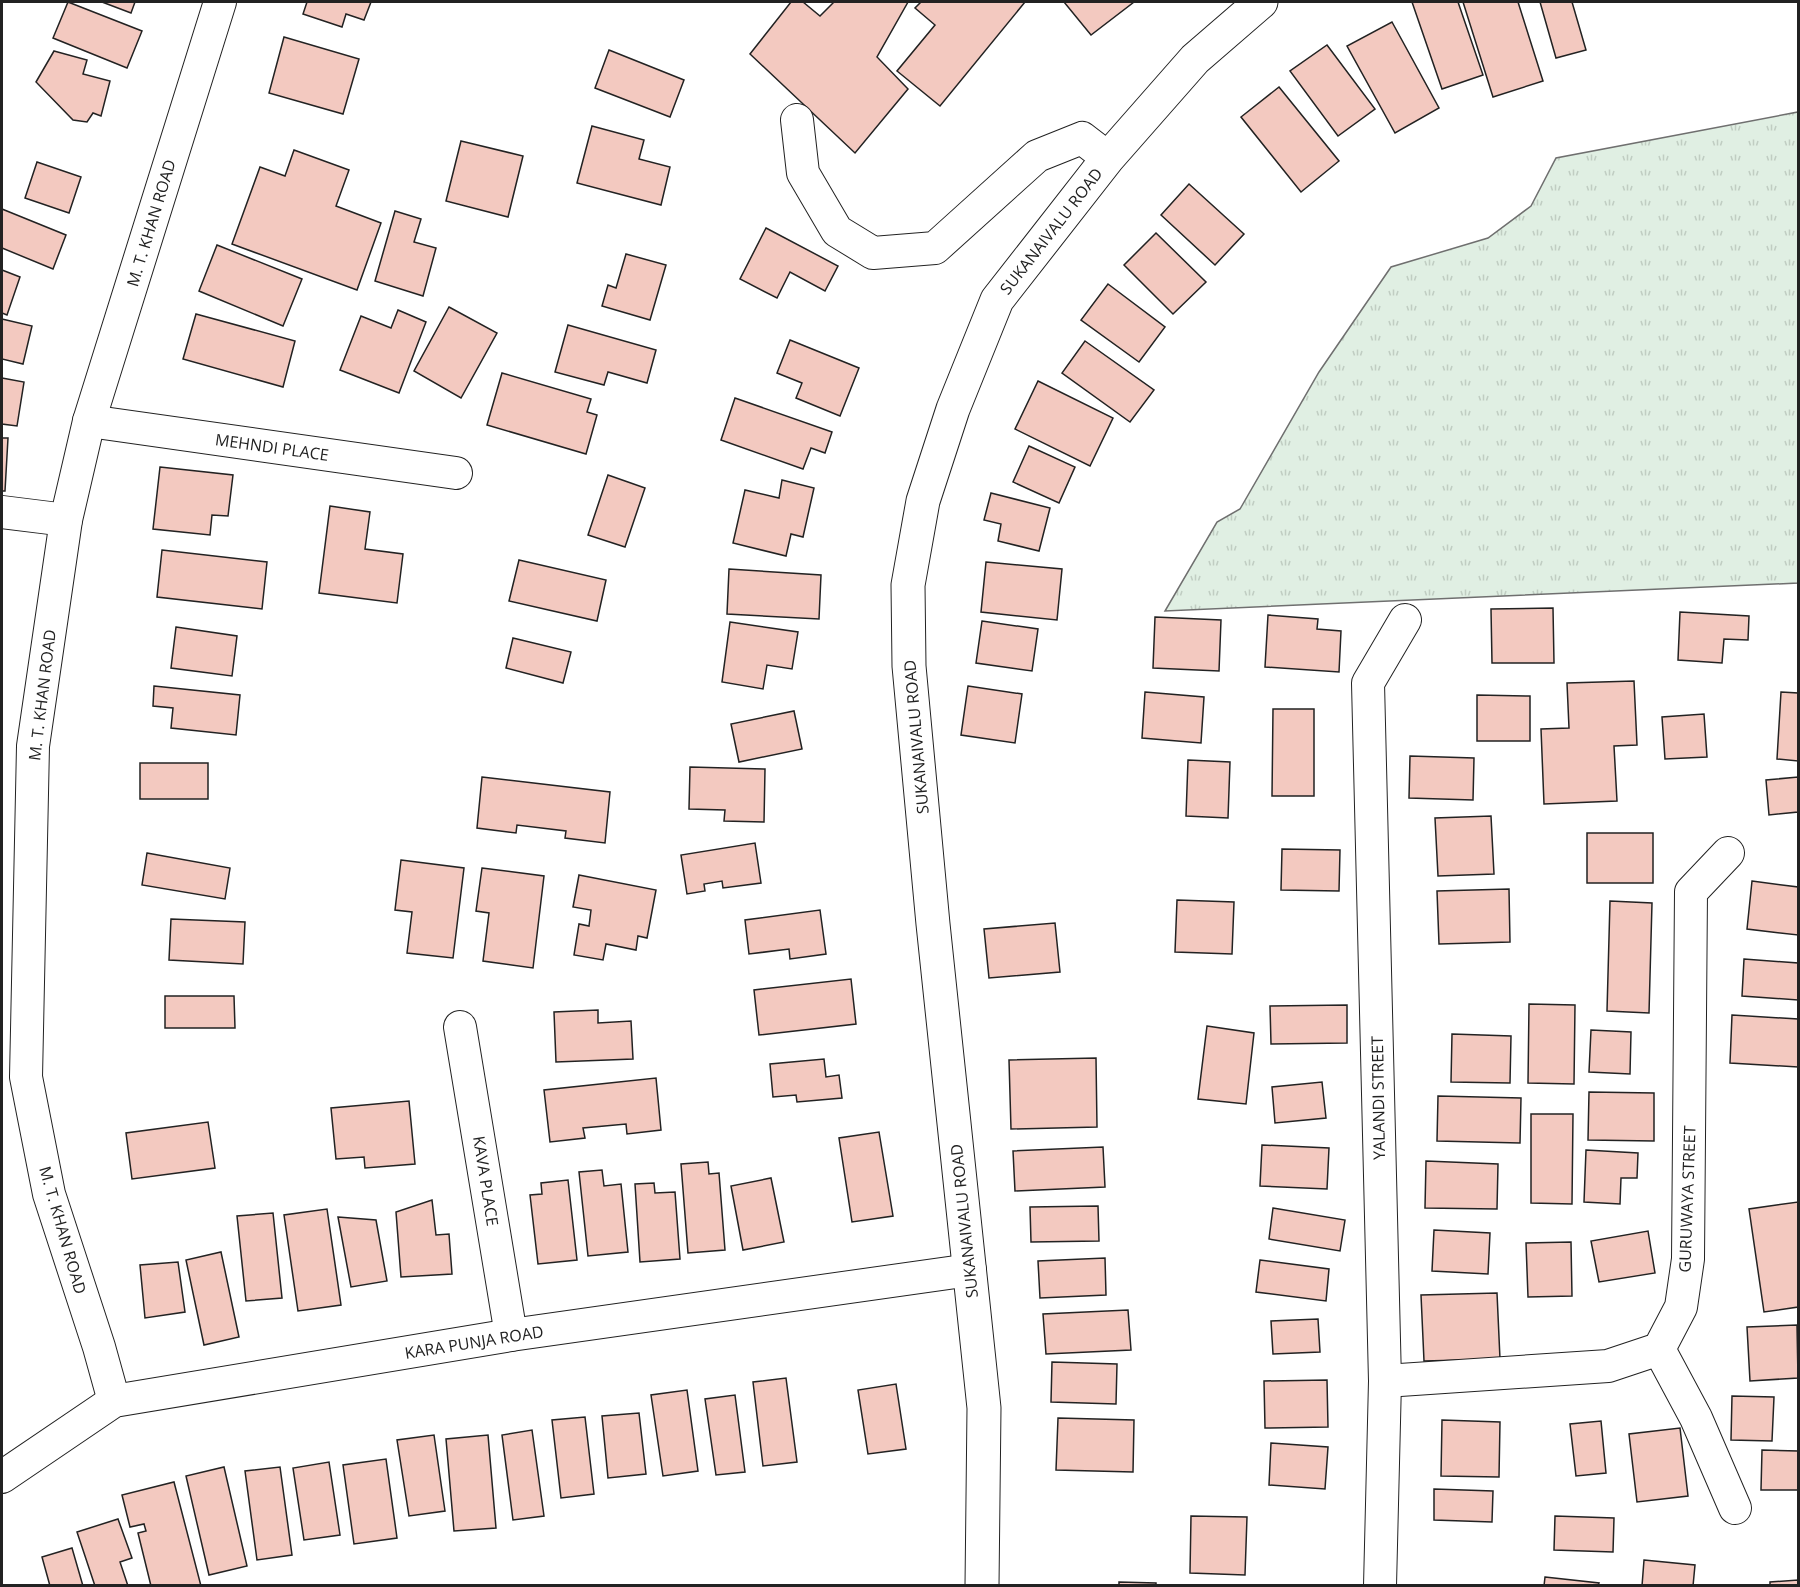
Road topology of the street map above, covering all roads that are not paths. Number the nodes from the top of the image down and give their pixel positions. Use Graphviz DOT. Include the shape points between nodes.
graph roads {
  1 [pos="220,2"];
  2 [pos="1261,2"];
  3 [pos="797,120"];
  4 [pos="1108,158"];
  5 [pos="89,421"];
  6 [pos="456,473"];
  7 [pos="2,512"];
  8 [pos="66,520"];
  9 [pos="1405,620"];
  10 [pos="1728,853"];
  11 [pos="460,1027"];
  12 [pos="970,1270"];
  13 [pos="511,1335"];
  14 [pos="1659,1349"];
  15 [pos="1385,1381"];
  16 [pos="114,1401"];
  17 [pos="2,1477"];
  18 [pos="1736,1508"];
  19 [pos="982,1586"];
  20 [pos="1380,1586"];
  1 -- 5 [label="street, M. T. KHAN ROAD"];
  2 -- 4 [label="main road, SUKANAIVALU ROAD" via="1195,59"];
  3 -- 4 [label="street" via="803,173 837,231 873,254 935,248 1037,156 1082,138"];
  4 -- 12 [label="main road, SUKANAIVALU ROAD" via="997,300 953,409 923,501 908,585 910,677"];
  5 -- 6 [label="street, MEHNDI PLACE"];
  5 -- 8 [label="street, M. T. KHAN ROAD"];
  7 -- 8 [label="street"];
  8 -- 16 [label="street, M. T. KHAN ROAD" via="33,746 26,1077 50,1194"];
  9 -- 15 [label="street, YALANDI STREET" via="1368,683"];
  10 -- 14 [label="street, GURUWAYA STREET" via="1691,891 1688,1259 1681,1306"];
  11 -- 13 [label="street, KAVA PLACE"];
  12 -- 13 [label="street, KARA PUNJA ROAD"];
  12 -- 19 [label="main road, SUKANAIVALU ROAD" via="984,1408"];
  13 -- 16 [label="street, KARA PUNJA ROAD"];
  14 -- 15 [label="street" via="1608,1366"];
  14 -- 18 [label="street"];
  15 -- 20 [label="street, YALANDI STREET"];
  16 -- 17 [label="street, KARA PUNJA ROAD"];
}
